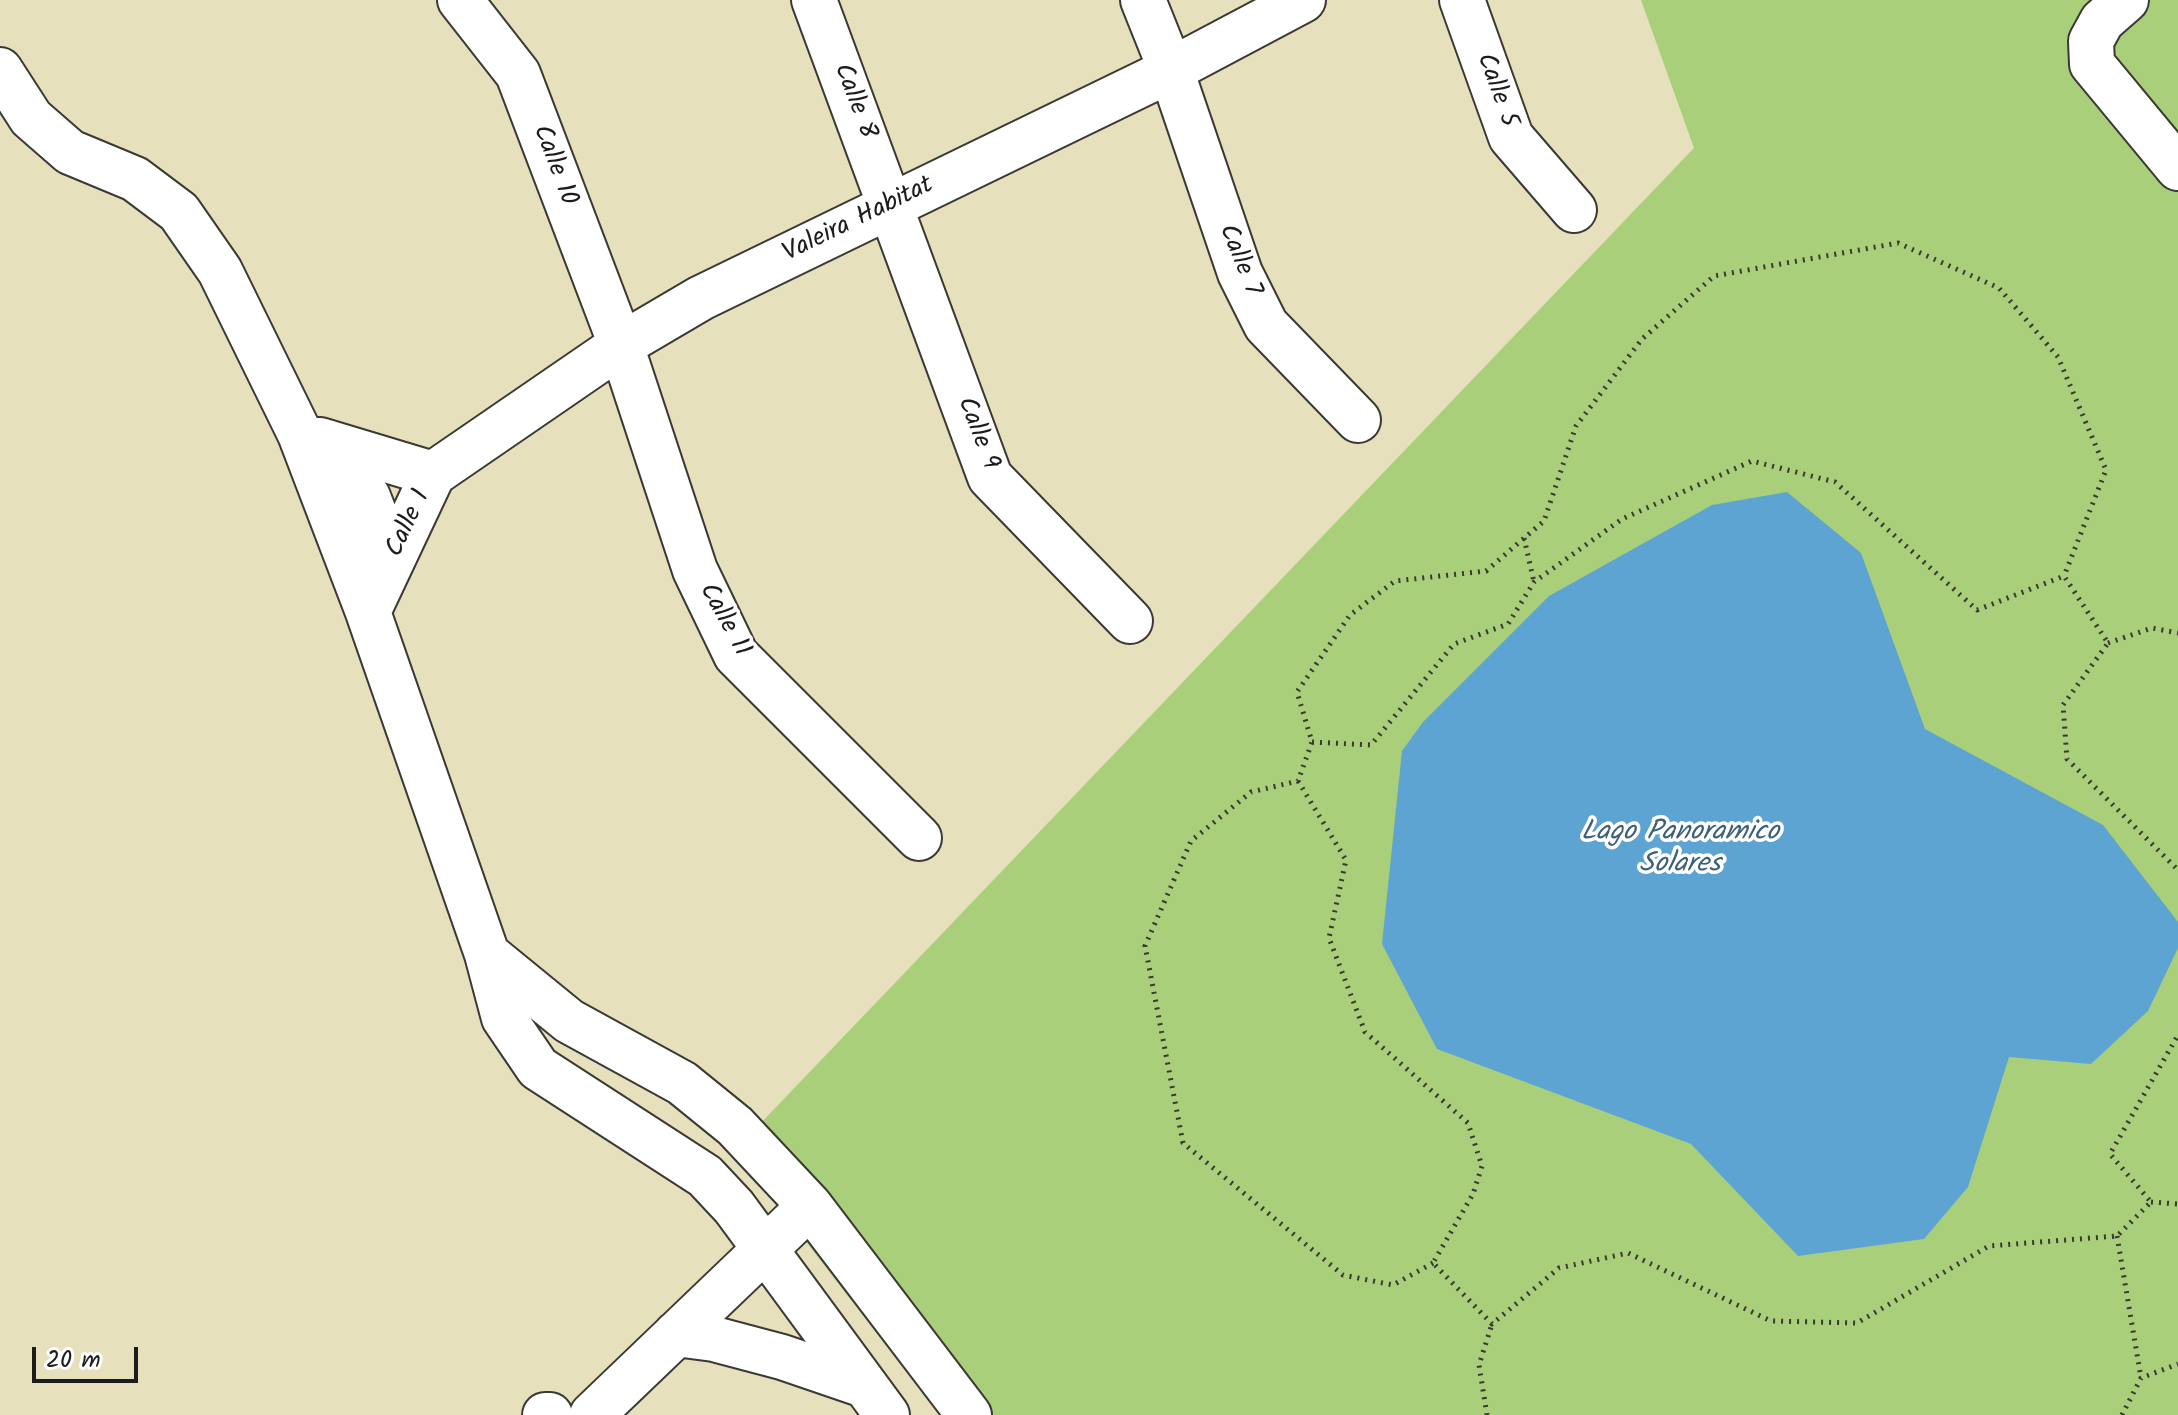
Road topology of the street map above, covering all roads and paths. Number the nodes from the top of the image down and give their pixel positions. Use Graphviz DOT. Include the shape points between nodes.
graph roads {
  1 [pos="460,0"];
  2 [pos="814,0"];
  3 [pos="1143,0"];
  4 [pos="1303,0"];
  5 [pos="1462,0"];
  6 [pos="2126,0"];
  7 [pos="0,70"];
  8 [pos="1171,70"];
  9 [pos="2178,168"];
  10 [pos="891,204"];
  11 [pos="1574,210"];
  12 [pos="621,345"];
  13 [pos="1358,420"];
  14 [pos="314,438"];
  15 [pos="433,474"];
  16 [pos="1524,538"];
  17 [pos="2064,576"];
  18 [pos="1534,582"];
  19 [pos="376,595"];
  20 [pos="1130,621"];
  21 [pos="2178,633"];
  22 [pos="2108,643"];
  23 [pos="1312,742"];
  24 [pos="1298,781"];
  25 [pos="919,838"];
  26 [pos="2178,870"];
  27 [pos="487,954"];
  28 [pos="2178,1035"];
  29 [pos="2151,1202"];
  30 [pos="2178,1204"];
  31 [pos="817,1216"];
  32 [pos="2117,1236"];
  33 [pos="771,1263"];
  34 [pos="1433,1263"];
  35 [pos="1492,1324"];
  36 [pos="695,1337"];
  37 [pos="2178,1364"];
  38 [pos="2141,1378"];
  39 [pos="875,1400"];
  40 [pos="592,1415"];
  41 [pos="632,1415"];
  42 [pos="969,1415"];
  43 [pos="1487,1415"];
  44 [pos="2122,1415"];
  1 -- 12 [label="street, Calle 10" via="518,74"];
  2 -- 10 [label="street, Calle 8"];
  3 -- 8 [label="street, Calle 7"];
  4 -- 8 [label="street, Valeira Habitat"];
  5 -- 11 [label="street, Calle 5" via="1511,137"];
  6 -- 9 [label="street" via="2102,21 2091,41 2092,64"];
  7 -- 14 [label="street" via="31,118 70,152 135,179 179,212 220,271"];
  8 -- 10 [label="street, Valeira Habitat"];
  8 -- 13 [label="street, Calle 7" via="1240,273 1266,325"];
  10 -- 12 [label="street, Valeira Habitat" via="701,298"];
  10 -- 20 [label="street, Calle 9" via="990,477"];
  12 -- 15 [label="street, Valeira Habitat"];
  12 -- 25 [label="street, Calle 11" via="695,570 736,655"];
  14 -- 15 [label="street, Calle 1"];
  14 -- 19 [label="street"];
  15 -- 19 [label="street, Calle 1"];
  16 -- 17 [label="path" via="1544,521 1576,426 1642,339 1714,276 1898,243 1999,288 2058,357 2106,470"];
  16 -- 18 [label="path"];
  16 -- 23 [label="path" via="1486,571 1395,581 1350,615 1297,692"];
  17 -- 18 [label="path" via="1977,610 1835,482 1752,461 1622,519"];
  17 -- 22 [label="path"];
  18 -- 23 [label="path" via="1508,624 1454,644 1371,745"];
  19 -- 27 [label="street"];
  21 -- 22 [label="path" via="2152,628"];
  22 -- 26 [label="path" via="2063,705 2067,759"];
  23 -- 24 [label="path"];
  24 -- 34 [label="path" via="1346,860 1329,938 1365,1032 1468,1123 1482,1166 1473,1194"];
  24 -- 34 [label="path" via="1251,792 1191,841 1145,946 1183,1143 1343,1275 1393,1285"];
  27 -- 31 [label="street" via="569,1021 682,1083 735,1126"];
  27 -- 33 [label="street" via="504,1018 538,1068 705,1176 734,1207"];
  28 -- 29 [label="path" via="2110,1154"];
  29 -- 30 [label="path"];
  29 -- 32 [label="path"];
  31 -- 33 [label="street"];
  31 -- 42 [label="street"];
  32 -- 35 [label="path" via="1989,1246 1857,1323 1771,1321 1628,1253 1559,1268"];
  32 -- 38 [label="path"];
  33 -- 36 [label="street"];
  33 -- 39 [label="street"];
  34 -- 35 [label="path"];
  35 -- 43 [label="path" via="1479,1365"];
  36 -- 39 [label="street" via="782,1357"];
  36 -- 40 [label="street"];
  36 -- 41 [label="street"];
  37 -- 38 [label="path"];
  38 -- 44 [label="path"];
}
